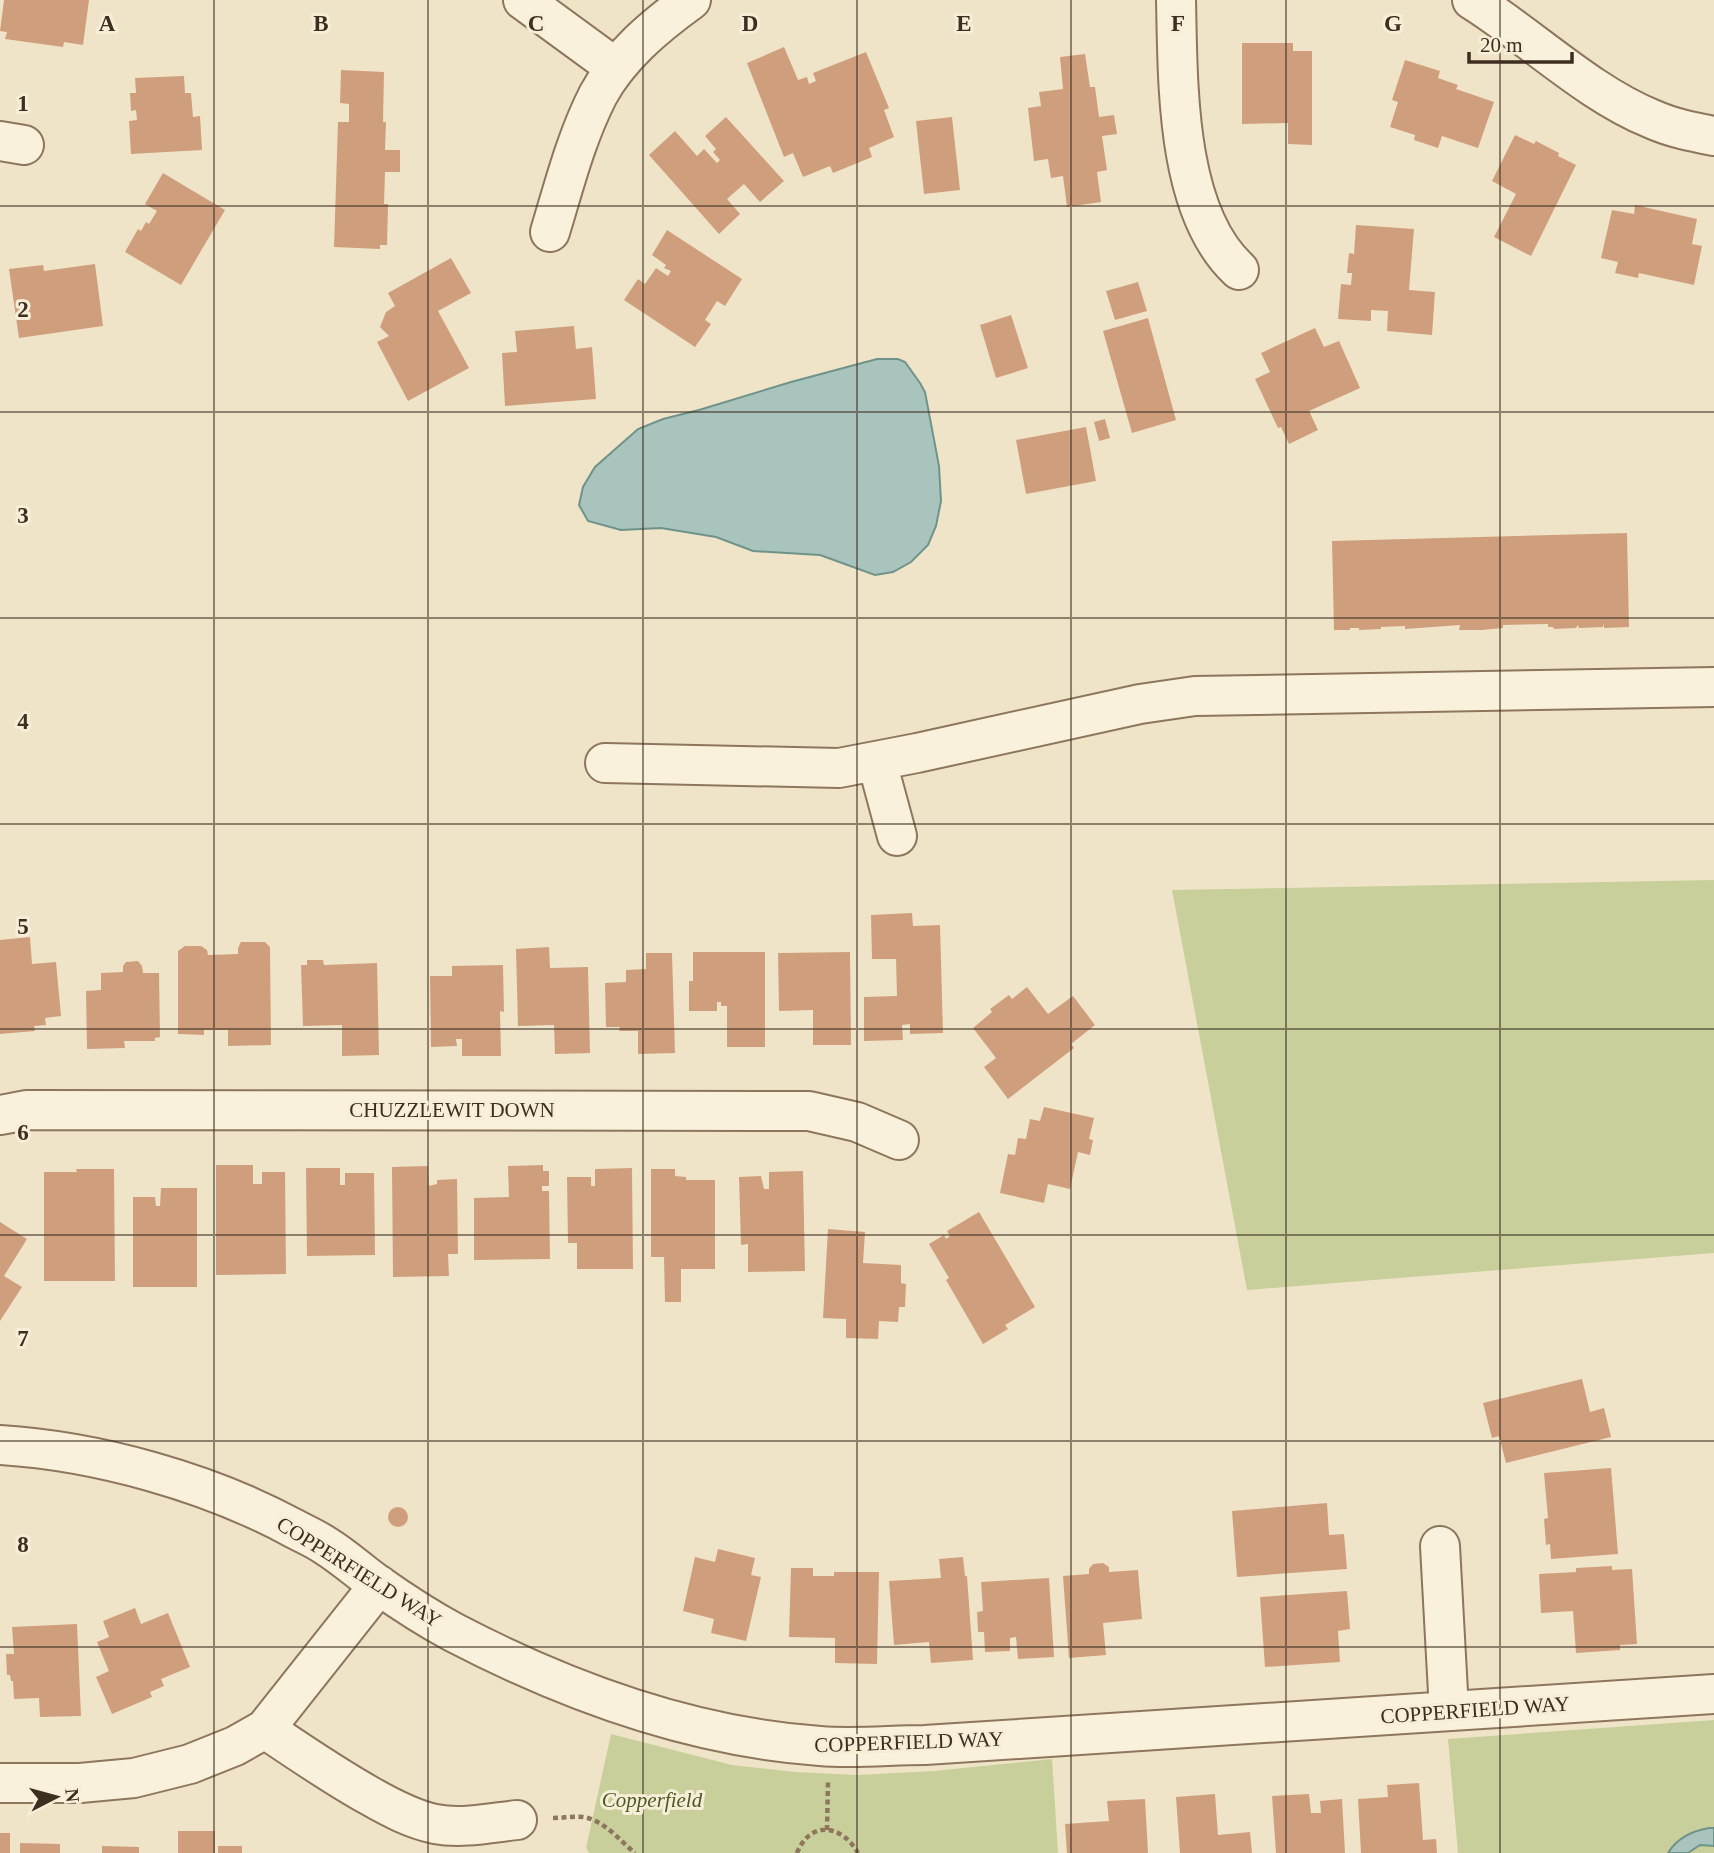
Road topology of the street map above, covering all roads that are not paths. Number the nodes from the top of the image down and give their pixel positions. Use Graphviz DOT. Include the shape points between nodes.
graph roads {
  1 [pos="523,0"];
  2 [pos="691,0"];
  3 [pos="1176,0"];
  4 [pos="1472,0"];
  5 [pos="616,68"];
  6 [pos="1714,136"];
  7 [pos="550,232"];
  8 [pos="1240,270"];
  9 [pos="1714,687"];
  10 [pos="877,762"];
  11 [pos="605,763"];
  12 [pos="897,836"];
  13 [pos="0,1115"];
  14 [pos="899,1140"];
  15 [pos="0,1445"];
  16 [pos="1440,1546"];
  17 [pos="379,1585"];
  18 [pos="1714,1694"];
  19 [pos="1449,1711"];
  20 [pos="265,1729"];
  21 [pos="0,1783"];
  22 [pos="517,1820"];
  1 -- 5 [label="street"];
  2 -- 5 [label="street" via="660,23"];
  3 -- 8 [label="street" via="1181,117 1196,195 1218,245"];
  4 -- 6 [label="street" via="1621,103 1651,119"];
  5 -- 7 [label="street" via="586,121"];
  9 -- 10 [label="street" via="1195,696"];
  10 -- 11 [label="street" via="839,768"];
  10 -- 12 [label="street"];
  13 -- 14 [label="street, CHUZZLEWIT DOWN" via="27,1110 809,1111 857,1122"];
  15 -- 17 [label="street, COPPERFIELD WAY" via="95,1458 187,1482 262,1511 326,1546"];
  16 -- 19 [label="street"];
  17 -- 19 [label="street, COPPERFIELD WAY" via="451,1630 565,1684 652,1715 745,1737 830,1746 925,1745"];
  17 -- 20 [label="street"];
  18 -- 19 [label="street, COPPERFIELD WAY"];
  20 -- 21 [label="street" via="235,1746 150,1775 107,1782"];
  20 -- 22 [label="street" via="340,1779 411,1817 456,1826"];
}
